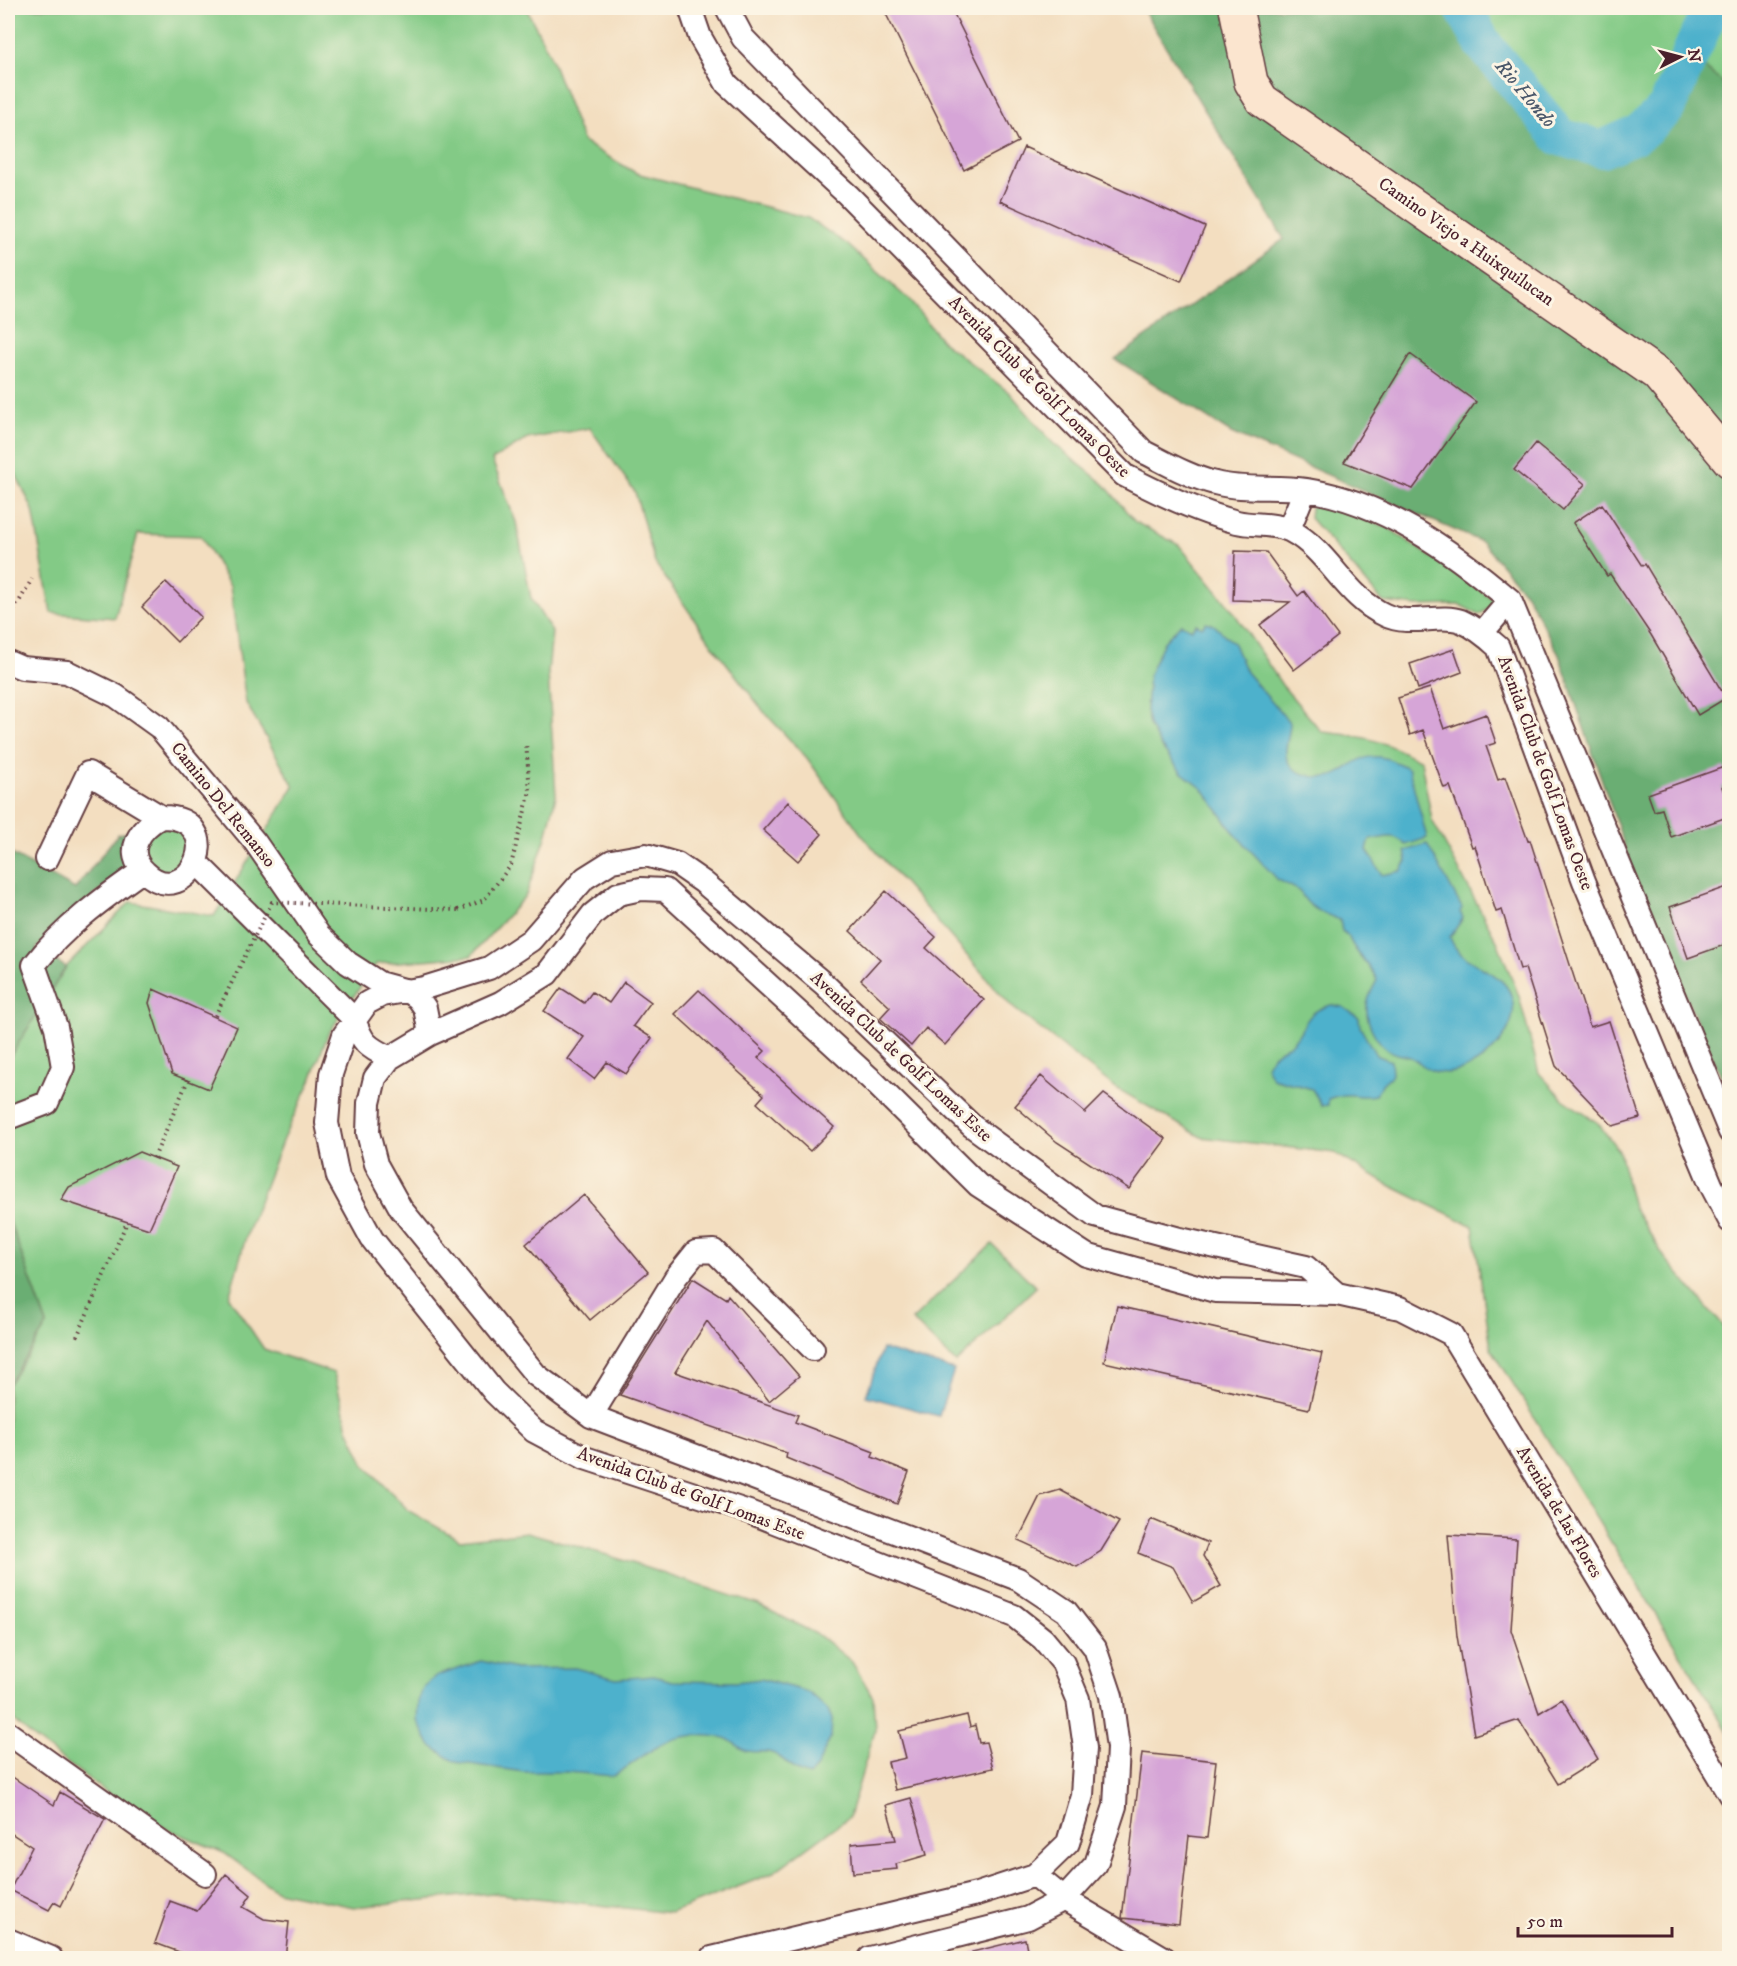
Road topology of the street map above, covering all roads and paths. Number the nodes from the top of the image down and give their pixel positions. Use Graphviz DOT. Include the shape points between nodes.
graph roads {
  1 [pos="690,8"];
  2 [pos="1236,8"];
  3 [pos="729,9"];
  4 [pos="700,37"];
  5 [pos="1730,461"];
  6 [pos="1305,489"];
  7 [pos="1289,529"];
  8 [pos="32,579"];
  9 [pos="1510,600"];
  10 [pos="8,621"];
  11 [pos="1482,633"];
  12 [pos="8,662"];
  13 [pos="526,744"];
  14 [pos="161,818"];
  15 [pos="46,859"];
  16 [pos="197,863"];
  17 [pos="142,871"];
  18 [pos="408,991"];
  19 [pos="215,1016"];
  20 [pos="354,1019"];
  21 [pos="430,1034"];
  22 [pos="390,1058"];
  23 [pos="188,1080"];
  24 [pos="8,1118"];
  25 [pos="1730,1132"];
  26 [pos="154,1158"];
  27 [pos="1730,1221"];
  28 [pos="127,1222"];
  29 [pos="1337,1293"];
  30 [pos="77,1337"];
  31 [pos="813,1349"];
  32 [pos="591,1416"];
  33 [pos="8,1733"];
  34 [pos="1730,1795"];
  35 [pos="205,1874"];
  36 [pos="1035,1875"];
  37 [pos="1064,1899"];
  38 [pos="8,1940"];
  39 [pos="51,1959"];
  40 [pos="712,1959"];
  41 [pos="870,1959"];
  42 [pos="1164,1959"];
  1 -- 4 [label="street, Avenida Club de Golf Lomas Oeste"];
  2 -- 5 [label="main road, Camino Viejo a Huixquilucan" via="1251,82 1262,100 1657,374"];
  3 -- 4 [label="street"];
  3 -- 6 [label="street, Avenida Club de Golf Lomas Oeste" via="743,38 1143,452 1215,483"];
  4 -- 7 [label="street, Avenida Club de Golf Lomas Oeste" via="727,84 848,195 1124,475 1158,493 1238,522"];
  6 -- 7 [label="street"];
  6 -- 9 [label="street, Avenida Club de Golf Lomas Oeste" via="1339,497 1403,522 1481,575"];
  7 -- 11 [label="street, Avenida Club de Golf Lomas Oeste" via="1311,544 1363,602 1384,615 1400,621 1459,620"];
  8 -- 10 [label="path"];
  9 -- 11 [label="street"];
  9 -- 25 [label="street, Avenida Club de Golf Lomas Oeste"];
  11 -- 27 [label="street, Avenida Club de Golf Lomas Oeste" via="1498,647 1584,881 1707,1176"];
  12 -- 18 [label="street, Camino Del Remanso" via="22,668 68,672 116,696 159,727 255,842 319,935 348,963 371,978"];
  13 -- 19 [label="path, bridge" via="530,791 511,865 484,900 458,910 272,903"];
  14 -- 15 [label="street" via="88,773"];
  14 -- 16 [label="street" via="184,821 193,829 198,840"];
  14 -- 17 [label="street" via="146,825 136,839 135,856"];
  16 -- 17 [label="street" via="189,874 165,882"];
  16 -- 20 [label="street"];
  17 -- 24 [label="street" via="105,896 56,938 34,965 56,1027 63,1066 47,1104"];
  18 -- 20 [label="street, Avenida Club de Golf Lomas Este" via="382,995 367,1003"];
  18 -- 21 [label="street" via="425,1008"];
  18 -- 29 [label="street, Avenida Club de Golf Lomas Este" via="489,968 531,940 585,878 612,861 646,855 677,864 824,984 972,1126 1095,1216 1306,1267"];
  20 -- 22 [label="street" via="368,1046"];
  20 -- 36 [label="street, Avenida Club de Golf Lomas Este" via="344,1035 331,1074 327,1123 338,1177 372,1239 494,1392 534,1431 585,1458 749,1512 1014,1616 1043,1639 1063,1663 1078,1699 1085,1748 1082,1795 1068,1843"];
  21 -- 22 [label="street, Avenida Club de Golf Lomas Este"];
  21 -- 29 [label="street, Avenida Club de Golf Lomas Este" via="500,1003 547,974 593,914 618,894 641,889 665,890 873,1081 978,1185 1086,1255 1215,1291"];
  22 -- 32 [label="street, Avenida Club de Golf Lomas Este" via="375,1078 368,1133 376,1164 401,1209 536,1375"];
  23 -- 26 [label="path"];
  28 -- 30 [label="path"];
  29 -- 34 [label="street, Avenida de las Flores" via="1400,1308 1451,1334"];
  31 -- 32 [label="street" via="714,1251 696,1252 676,1277"];
  32 -- 37 [label="street, Avenida Club de Golf Lomas Este" via="1018,1579 1066,1611 1095,1648 1111,1696 1118,1748 1115,1806 1096,1864"];
  33 -- 35 [label="street"];
  36 -- 37 [label="street"];
  36 -- 40 [label="street, Avenida Club de Golf Lomas Este"];
  37 -- 41 [label="street, Avenida Club de Golf Lomas Este" via="1028,1918"];
  37 -- 42 [label="street"];
  38 -- 39 [label="street"];
}
